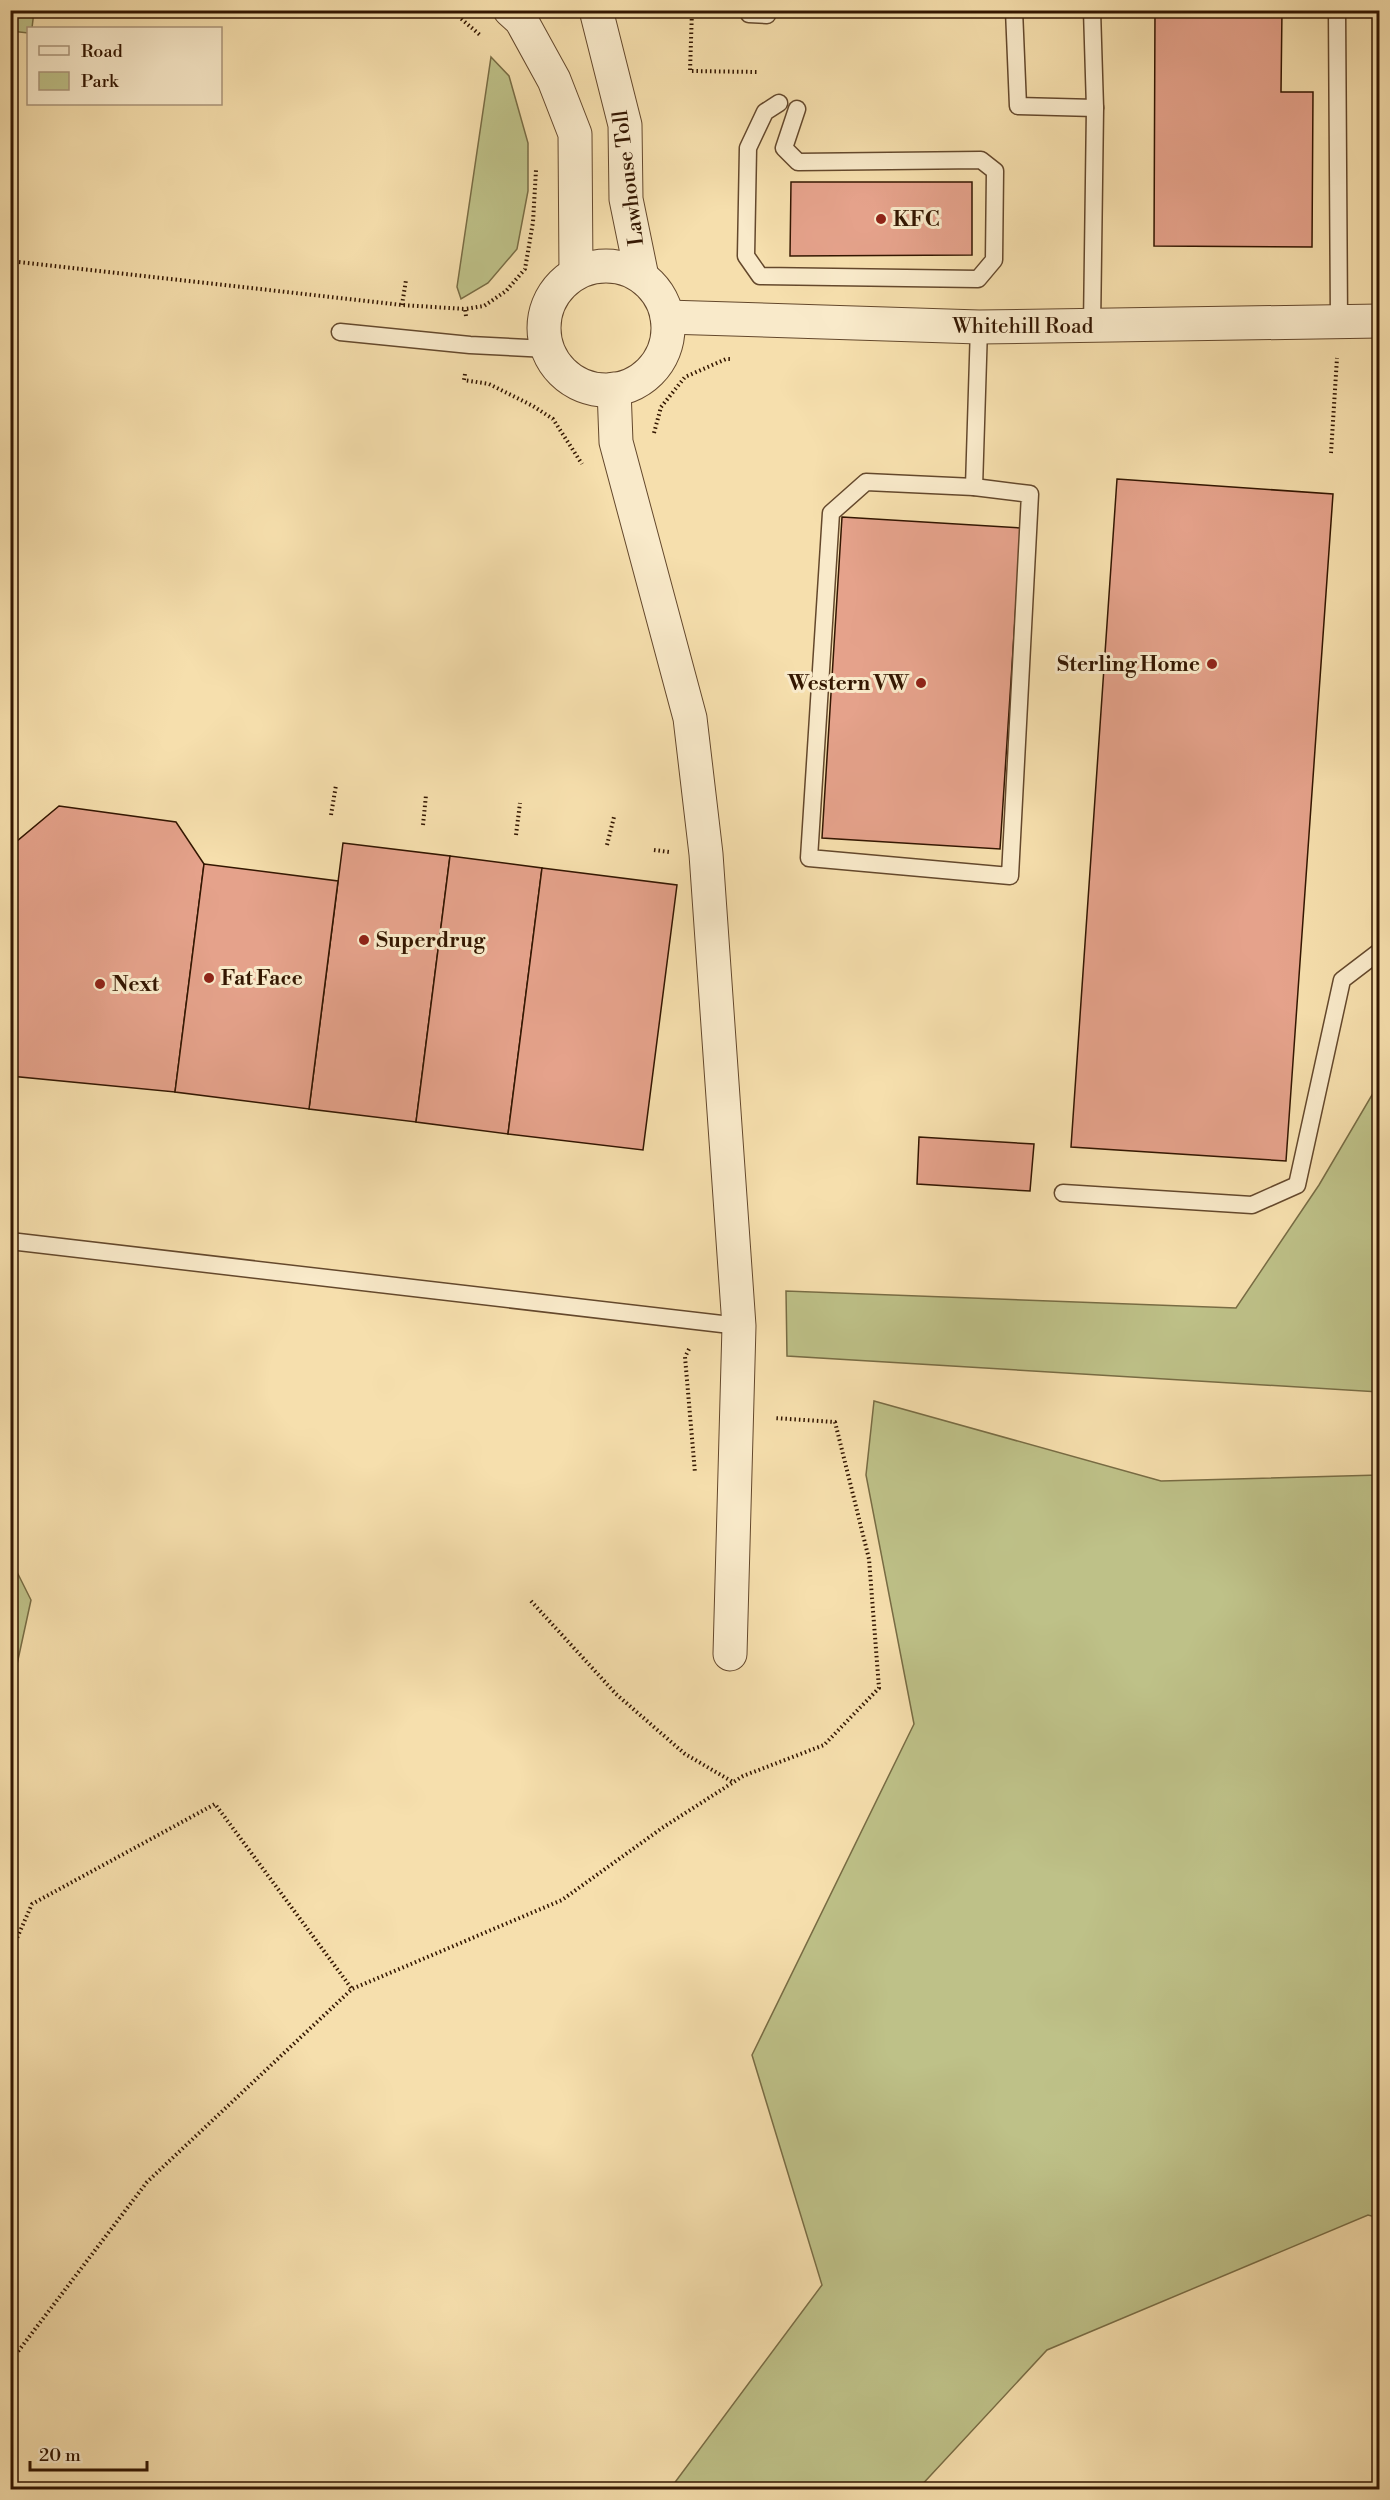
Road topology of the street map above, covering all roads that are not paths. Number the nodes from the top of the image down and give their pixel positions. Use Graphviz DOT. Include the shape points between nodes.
graph roads {
  1 [pos="510,10"];
  2 [pos="596,10"];
  3 [pos="747,10"];
  4 [pos="1014,10"];
  5 [pos="1092,10"];
  6 [pos="1337,10"];
  7 [pos="767,15"];
  8 [pos="779,103"];
  9 [pos="1095,108"];
  10 [pos="796,109"];
  11 [pos="576,273"];
  12 [pos="642,277"];
  13 [pos="667,317"];
  14 [pos="1380,321"];
  15 [pos="1339,322"];
  16 [pos="979,327"];
  17 [pos="1092,327"];
  18 [pos="340,332"];
  19 [pos="548,349"];
  20 [pos="614,389"];
  21 [pos="974,487"];
  22 [pos="1380,951"];
  23 [pos="1063,1193"];
  24 [pos="10,1241"];
  25 [pos="739,1326"];
  26 [pos="730,1654"];
  1 -- 11 [label="street" via="521,20 554,80 575,134"];
  2 -- 12 [label="street, Lawhouse Toll" via="625,125 626,199"];
  3 -- 7 [label="lane" via="749,14"];
  4 -- 9 [label="lane" via="1018,106"];
  5 -- 9 [label="lane"];
  6 -- 15 [label="lane"];
  8 -- 10 [label="lane" via="765,112 748,147 746,256 760,276 978,279 993,260 995,171 981,160 798,162 784,148"];
  9 -- 17 [label="lane"];
  11 -- 12 [label="street, Lawhouse Toll" via="610,266"];
  11 -- 19 [label="street" via="562,284 549,306 544,332"];
  12 -- 13 [label="street, Lawhouse Toll" via="654,288"];
  13 -- 16 [label="street, Whitehill Road"];
  13 -- 20 [label="street, Lawhouse Toll" via="667,337 656,364 633,383"];
  14 -- 15 [label="street, Whitehill Road"];
  15 -- 17 [label="street, Whitehill Road"];
  16 -- 17 [label="street, Whitehill Road"];
  16 -- 21 [label="lane"];
  18 -- 19 [label="lane"];
  19 -- 20 [label="street" via="555,364 574,380 597,389"];
  20 -- 25 [label="street" via="616,442 690,718 708,879"];
  21 -- 21 [label="lane" via="1030,494 1010,876 809,858 831,513 866,482"];
  22 -- 23 [label="lane" via="1342,980 1297,1185 1252,1205"];
  24 -- 25 [label="lane"];
  25 -- 26 [label="street"];
}
